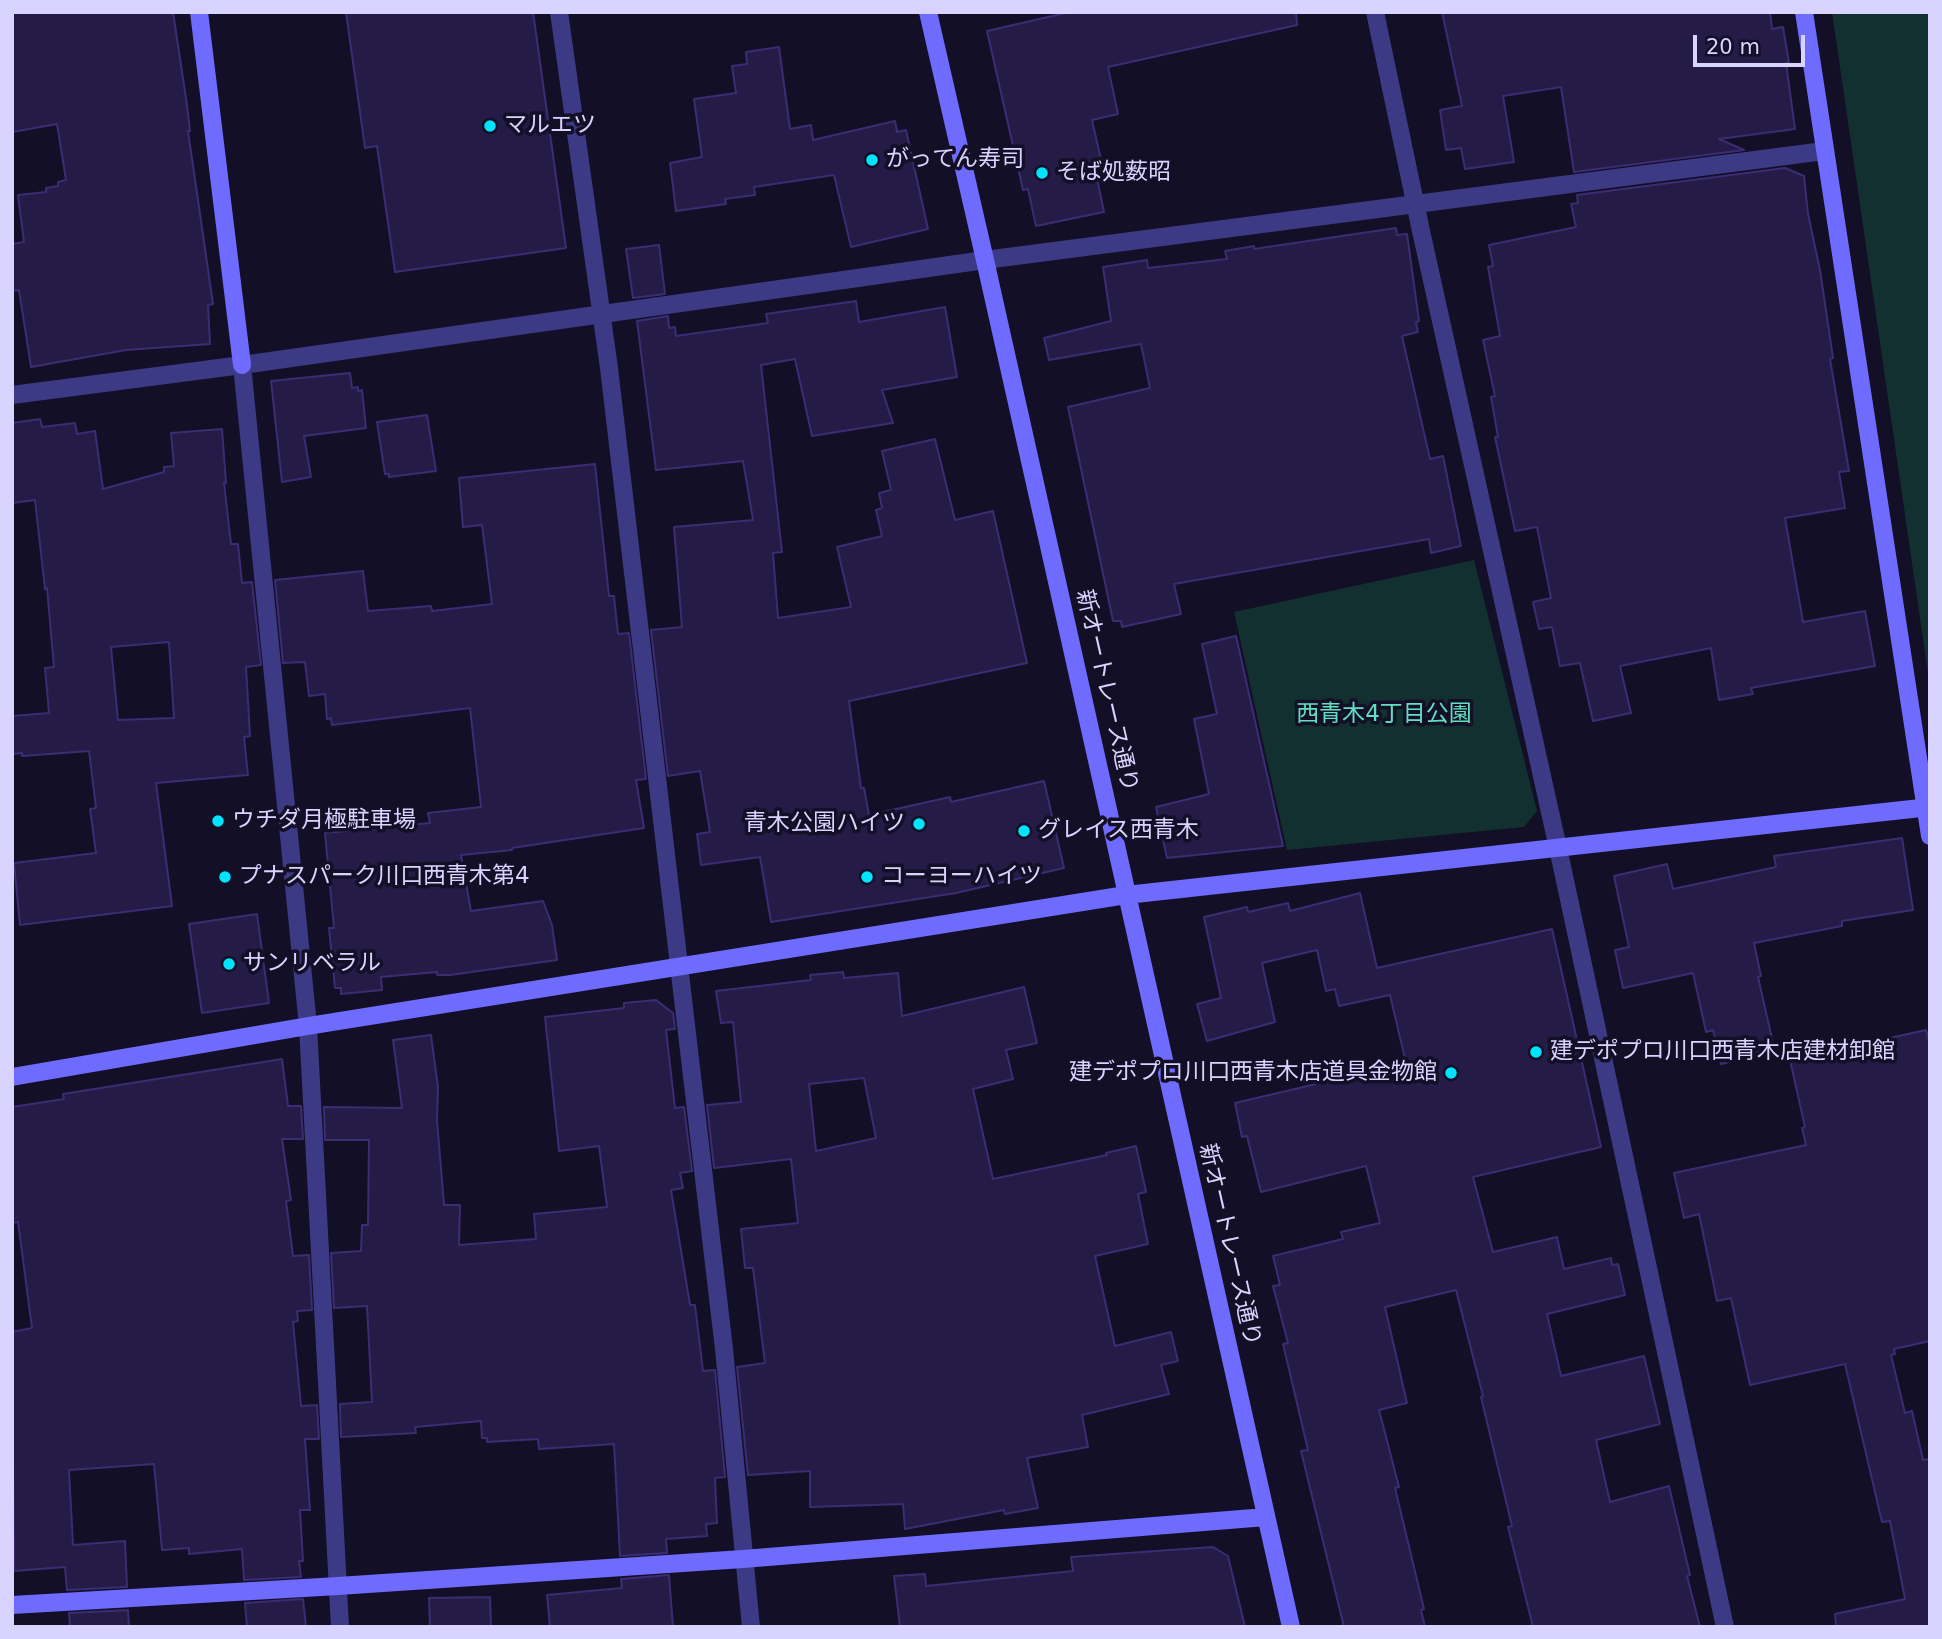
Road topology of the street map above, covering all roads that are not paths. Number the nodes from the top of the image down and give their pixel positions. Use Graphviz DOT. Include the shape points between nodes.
graph roads {
  1 [pos="198,12"];
  2 [pos="559,12"];
  3 [pos="928,12"];
  4 [pos="1375,12"];
  5 [pos="1804,12"];
  6 [pos="1825,151"];
  7 [pos="1415,205"];
  8 [pos="985,260"];
  9 [pos="603,315"];
  10 [pos="242,365"];
  11 [pos="12,395"];
  12 [pos="1928,808"];
  13 [pos="1930,836"];
  14 [pos="1558,848"];
  15 [pos="1126,895"];
  16 [pos="679,968"];
  17 [pos="309,1026"];
  18 [pos="12,1077"];
  19 [pos="1266,1517"];
  20 [pos="743,1559"];
  21 [pos="338,1586"];
  22 [pos="12,1605"];
  23 [pos="340,1627"];
  24 [pos="751,1627"];
  25 [pos="1291,1627"];
  26 [pos="1725,1627"];
  1 -- 10 [label="street"];
  2 -- 9 [label="street"];
  3 -- 8 [label="street, 新オートレース通り"];
  4 -- 7 [label="street"];
  5 -- 6 [label="street"];
  6 -- 7 [label="street"];
  6 -- 12 [label="street"];
  7 -- 8 [label="street"];
  7 -- 14 [label="street"];
  8 -- 9 [label="street"];
  8 -- 15 [label="street, 新オートレース通り"];
  9 -- 10 [label="street"];
  9 -- 16 [label="street"];
  10 -- 11 [label="street"];
  10 -- 17 [label="street"];
  12 -- 13 [label="street"];
  12 -- 14 [label="street"];
  14 -- 15 [label="street"];
  14 -- 26 [label="street"];
  15 -- 16 [label="street"];
  15 -- 19 [label="street, 新オートレース通り"];
  16 -- 17 [label="street"];
  16 -- 20 [label="street" via="724,1349"];
  17 -- 18 [label="street"];
  17 -- 21 [label="street"];
  19 -- 20 [label="street"];
  19 -- 25 [label="street, 新オートレース通り"];
  20 -- 21 [label="street"];
  20 -- 24 [label="street"];
  21 -- 22 [label="street"];
  21 -- 23 [label="street"];
}
